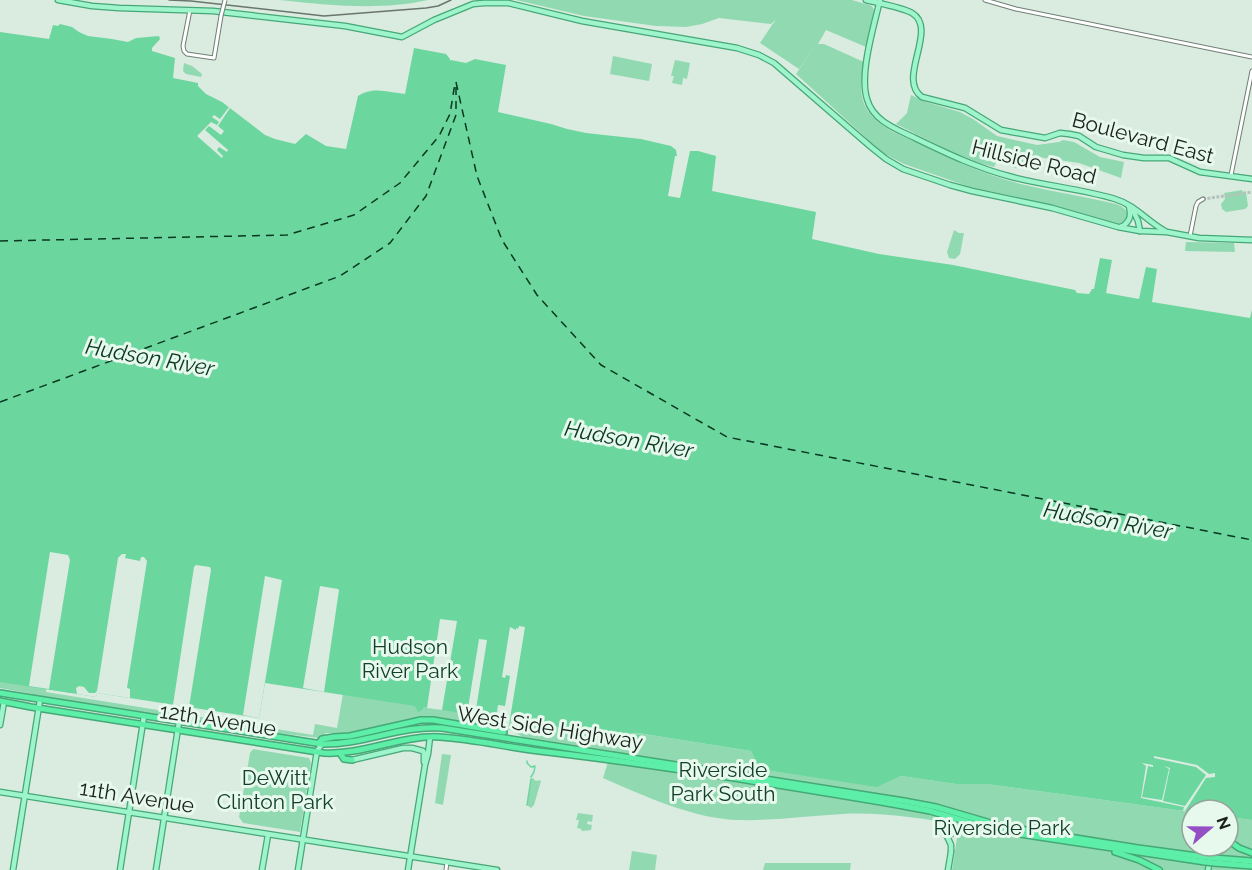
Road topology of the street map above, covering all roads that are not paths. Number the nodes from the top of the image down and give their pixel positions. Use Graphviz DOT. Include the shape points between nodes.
graph roads {
  1 [pos="58,0"];
  2 [pos="225,0"];
  3 [pos="866,0"];
  4 [pos="985,0"];
  5 [pos="880,2"];
  6 [pos="190,10"];
  7 [pos="1252,57"];
  8 [pos="1252,71"];
  9 [pos="1230,177"];
  10 [pos="1252,179"];
  11 [pos="1203,199"];
  12 [pos="1129,206"];
  13 [pos="1118,227"];
  14 [pos="1140,231"];
  15 [pos="1167,232"];
  16 [pos="1190,236"];
  17 [pos="1252,240"];
  18 [pos="0,693"];
  19 [pos="40,700"];
  20 [pos="2,702"];
  21 [pos="38,708"];
  22 [pos="101,709"];
  23 [pos="144,716"];
  24 [pos="99,718"];
  25 [pos="179,722"];
  26 [pos="405,723"];
  27 [pos="0,725"];
  28 [pos="143,725"];
  29 [pos="177,730"];
  30 [pos="452,730"];
  31 [pos="504,732"];
  32 [pos="391,733"];
  33 [pos="430,737"];
  34 [pos="320,744"];
  35 [pos="317,753"];
  36 [pos="340,753"];
  37 [pos="352,760"];
  38 [pos="424,765"];
  39 [pos="0,792"];
  40 [pos="24,796"];
  41 [pos="129,812"];
  42 [pos="164,818"];
  43 [pos="986,827"];
  44 [pos="268,835"];
  45 [pos="947,836"];
  46 [pos="302,840"];
  47 [pos="1099,847"];
  48 [pos="410,856"];
  49 [pos="1210,859"];
  50 [pos="1252,861"];
  51 [pos="447,862"];
  52 [pos="1252,866"];
  53 [pos="482,869"];
  54 [pos="13,870"];
  55 [pos="120,870"];
  56 [pos="156,870"];
  57 [pos="262,870"];
  58 [pos="298,870"];
  59 [pos="408,870"];
  60 [pos="446,870"];
  61 [pos="497,870"];
  62 [pos="948,870"];
  63 [pos="1159,870"];
  64 [pos="1208,870"];
  1 -- 6 [label="main road" via="92,6"];
  2 -- 6 [label="street, bridge" via="214,58 184,51"];
  3 -- 5 [label="main road, Boulevard East"];
  4 -- 7 [label="street"];
  5 -- 9 [label="main road, Boulevard East" via="907,10 920,21 913,83 922,97 965,108 1001,130 1045,138 1060,134 1079,136 1096,147 1123,155 1168,158 1200,172"];
  5 -- 12 [label="main road, Hillside Road" via="864,83 868,104 881,120 974,166 1116,199"];
  6 -- 13 [label="main road" via="345,26 402,37 473,4 508,3 582,21 750,51 791,76 871,147 903,169 960,188"];
  8 -- 9 [label="street"];
  9 -- 10 [label="main road, Boulevard East"];
  11 -- 16 [label="street" via="1196,206"];
  12 -- 13 [label="main road" via="1130,219"];
  12 -- 14 [label="main road"];
  12 -- 15 [label="main road, Hillside Road"];
  13 -- 14 [label="main road"];
  14 -- 15 [label="main road"];
  15 -- 16 [label="main road"];
  16 -- 17 [label="main road"];
  18 -- 19 [label="highway, 12th Avenue"];
  19 -- 21 [label="main road"];
  19 -- 22 [label="highway, 12th Avenue"];
  20 -- 21 [label="highway, 12th Avenue"];
  20 -- 27 [label="main road"];
  21 -- 24 [label="highway, 12th Avenue"];
  21 -- 40 [label="main road"];
  22 -- 23 [label="highway, 12th Avenue"];
  22 -- 24 [label="highway"];
  23 -- 25 [label="highway, 12th Avenue"];
  23 -- 28 [label="main road"];
  24 -- 28 [label="highway, 12th Avenue"];
  25 -- 29 [label="main road"];
  25 -- 34 [label="highway, 12th Avenue"];
  26 -- 30 [label="highway" via="436,723"];
  26 -- 31 [label="highway" via="427,719"];
  26 -- 34 [label="highway" via="322,739"];
  28 -- 29 [label="highway, 12th Avenue"];
  28 -- 41 [label="main road"];
  29 -- 35 [label="highway, 12th Avenue"];
  29 -- 42 [label="main road"];
  30 -- 32 [label="highway, West Side Highway" via="422,728"];
  30 -- 43 [label="highway, West Side Highway" via="904,801 936,807"];
  32 -- 34 [label="highway, 12th Avenue"];
  33 -- 36 [label="highway, 12th Avenue"];
  33 -- 38 [label="main road"];
  33 -- 43 [label="highway, West Side Highway" via="625,762 898,805"];
  34 -- 35 [label="main road"];
  35 -- 36 [label="highway, 12th Avenue"];
  35 -- 46 [label="main road"];
  36 -- 37 [label="highway" via="344,759"];
  37 -- 38 [label="main road" via="409,747 423,751"];
  38 -- 48 [label="main road"];
  39 -- 40 [label="main road, 11th Avenue"];
  40 -- 41 [label="main road, 11th Avenue"];
  40 -- 54 [label="main road"];
  41 -- 42 [label="main road, 11th Avenue"];
  41 -- 55 [label="main road"];
  42 -- 44 [label="main road, 11th Avenue"];
  42 -- 56 [label="main road"];
  43 -- 45 [label="highway" via="962,827"];
  43 -- 47 [label="highway"];
  43 -- 49 [label="highway"];
  44 -- 46 [label="main road, 11th Avenue"];
  44 -- 57 [label="main road"];
  45 -- 62 [label="main road, bridge" via="951,845"];
  46 -- 48 [label="main road, 11th Avenue"];
  46 -- 58 [label="main road"];
  47 -- 49 [label="highway"];
  47 -- 63 [label="highway"];
  48 -- 51 [label="main road, 11th Avenue"];
  48 -- 59 [label="main road"];
  49 -- 50 [label="highway"];
  49 -- 52 [label="highway"];
  49 -- 64 [label="main road"];
  51 -- 53 [label="main road, 11th Avenue"];
  51 -- 60 [label="street"];
  53 -- 61 [label="main road, 11th Avenue"];
}
